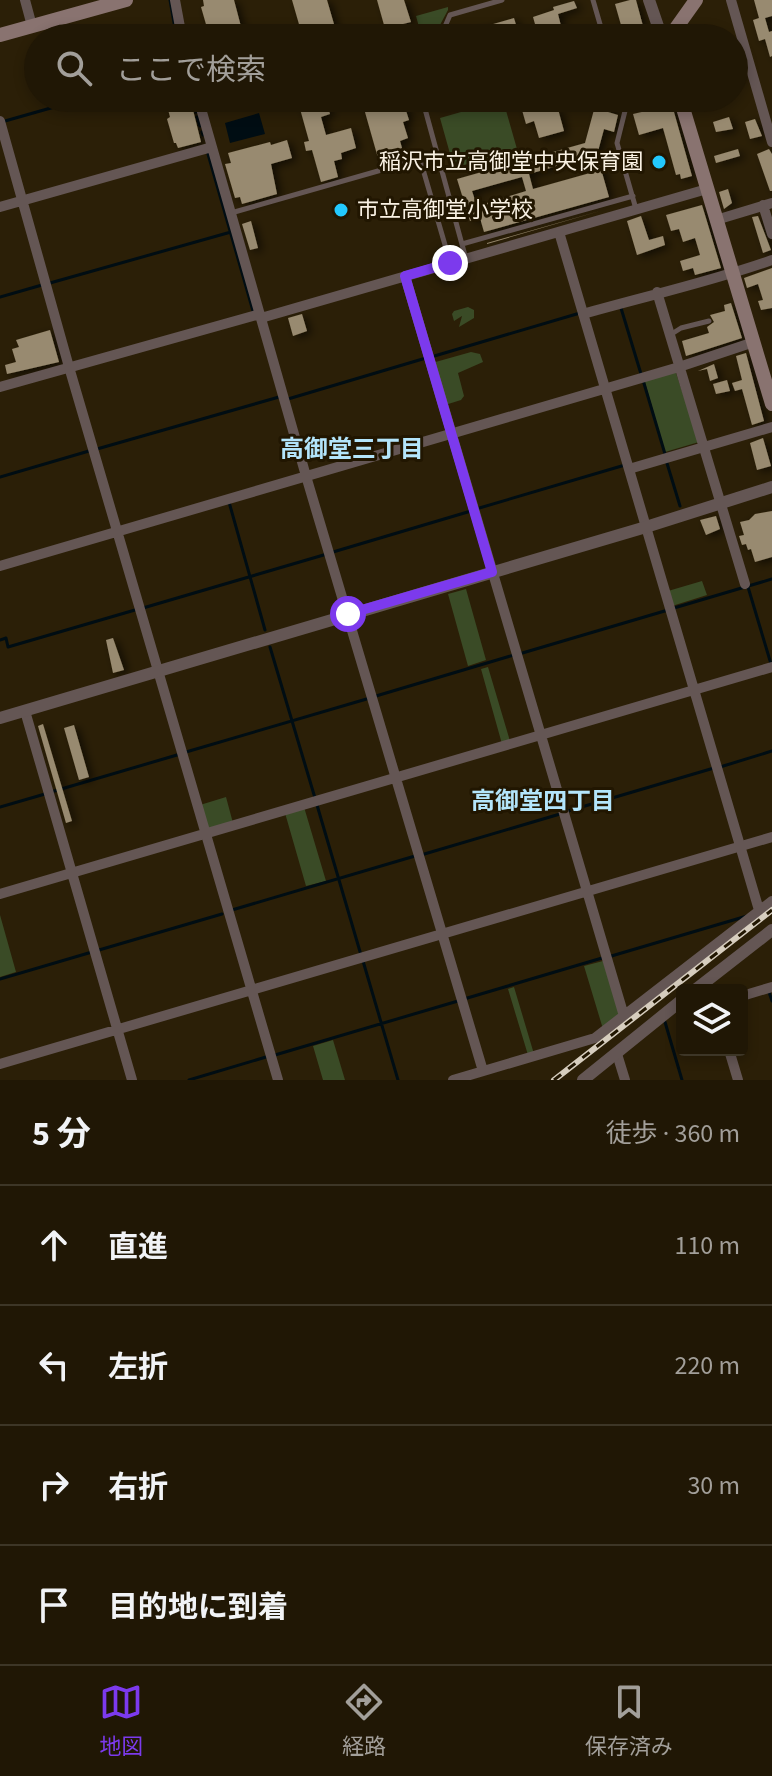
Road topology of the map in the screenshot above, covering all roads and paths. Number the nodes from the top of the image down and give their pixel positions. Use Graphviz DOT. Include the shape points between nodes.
graph roads {
  1 [pos="25,0"];
  2 [pos="126,0"];
  3 [pos="175,0"];
  4 [pos="502,0"];
  5 [pos="593,0"];
  6 [pos="649,0"];
  7 [pos="696,0"];
  8 [pos="731,0"];
  9 [pos="31,24"];
  10 [pos="39,24"];
  11 [pos="179,24"];
  12 [pos="446,24"];
  13 [pos="600,24"];
  14 [pos="657,24"];
  15 [pos="679,24"];
  16 [pos="738,24"];
  17 [pos="24,28"];
  18 [pos="0,35"];
  19 [pos="748,59"];
  20 [pos="202,112"];
  21 [pos="426,112"];
  22 [pos="625,112"];
  23 [pos="684,112"];
  24 [pos="0,121"];
  25 [pos="3,141"];
  26 [pos="772,142"];
  27 [pos="212,147"];
  28 [pos="707,189"];
  29 [pos="633,196"];
  30 [pos="22,201"];
  31 [pos="768,204"];
  32 [pos="0,207"];
  33 [pos="637,210"];
  34 [pos="231,213"];
  35 [pos="716,220"];
  36 [pos="559,232"];
  37 [pos="772,234"];
  38 [pos="462,244"];
  39 [pos="466,259"];
  40 [pos="772,260"];
  41 [pos="450,263"];
  42 [pos="734,273"];
  43 [pos="405,276"];
  44 [pos="657,292"];
  45 [pos="583,314"];
  46 [pos="261,316"];
  47 [pos="709,321"];
  48 [pos="670,335"];
  49 [pos="754,342"];
  50 [pos="69,367"];
  51 [pos="679,367"];
  52 [pos="0,387"];
  53 [pos="605,388"];
  54 [pos="772,404"];
  55 [pos="772,427"];
  56 [pos="451,433"];
  57 [pos="703,446"];
  58 [pos="629,469"];
  59 [pos="306,476"];
  60 [pos="772,487"];
  61 [pos="720,503"];
  62 [pos="646,527"];
  63 [pos="117,532"];
  64 [pos="0,566"];
  65 [pos="492,572"];
  66 [pos="745,584"];
  67 [pos="348,614"];
  68 [pos="772,667"];
  69 [pos="157,671"];
  70 [pos="694,690"];
  71 [pos="25,711"];
  72 [pos="0,718"];
  73 [pos="539,736"];
  74 [pos="396,778"];
  75 [pos="206,834"];
  76 [pos="772,837"];
  77 [pos="740,847"];
  78 [pos="72,873"];
  79 [pos="586,892"];
  80 [pos="0,894"];
  81 [pos="772,901"];
  82 [pos="759,910"];
  83 [pos="772,930"];
  84 [pos="443,935"];
  85 [pos="703,984"];
  86 [pos="772,987"];
  87 [pos="252,991"];
  88 [pos="748,994"];
  89 [pos="676,1005"];
  90 [pos="676,1013"];
  91 [pos="624,1016"];
  92 [pos="661,1017"];
  93 [pos="117,1030"];
  94 [pos="617,1054"];
  95 [pos="731,1056"];
  96 [pos="0,1064"];
  97 [pos="483,1071"];
  98 [pos="597,1076"];
  99 [pos="132,1080"];
  100 [pos="278,1080"];
  101 [pos="453,1080"];
  102 [pos="583,1080"];
  103 [pos="625,1080"];
  104 [pos="738,1080"];
  1 -- 9 [label="street"];
  2 -- 10 [label="main road"];
  3 -- 11 [label="street"];
  4 -- 12 [label="lane" via="450,15"];
  5 -- 13 [label="lane"];
  6 -- 14 [label="street"];
  7 -- 15 [label="main road"];
  8 -- 16 [label="street"];
  17 -- 18 [label="main road"];
  19 -- 26 [label="street"];
  20 -- 27 [label="street"];
  21 -- 38 [label="lane"];
  22 -- 29 [label="lane" via="617,143"];
  23 -- 28 [label="main road"];
  24 -- 25 [label="street"];
  25 -- 30 [label="street"];
  27 -- 30 [label="street"];
  27 -- 34 [label="street"];
  28 -- 33 [label="street"];
  28 -- 35 [label="main road"];
  29 -- 33 [label="lane"];
  29 -- 38 [label="lane"];
  30 -- 32 [label="street"];
  30 -- 50 [label="street"];
  31 -- 35 [label="street"];
  31 -- 37 [label="street"];
  33 -- 36 [label="street"];
  34 -- 41 [label="lane" via="420,159"];
  34 -- 46 [label="street"];
  35 -- 42 [label="main road"];
  36 -- 39 [label="street"];
  36 -- 45 [label="street"];
  38 -- 39 [label="lane"];
  39 -- 41 [label="street"];
  40 -- 42 [label="street"];
  41 -- 43 [label="street"];
  42 -- 44 [label="street"];
  42 -- 49 [label="main road"];
  43 -- 46 [label="street"];
  43 -- 56 [label="street"];
  44 -- 45 [label="street"];
  44 -- 48 [label="street"];
  45 -- 53 [label="street"];
  46 -- 50 [label="street"];
  46 -- 59 [label="street"];
  47 -- 48 [label="lane"];
  48 -- 51 [label="street"];
  49 -- 51 [label="street"];
  49 -- 54 [label="main road"];
  50 -- 52 [label="street"];
  50 -- 63 [label="street"];
  51 -- 53 [label="street"];
  51 -- 57 [label="street"];
  53 -- 56 [label="street"];
  53 -- 58 [label="street"];
  55 -- 57 [label="street"];
  56 -- 59 [label="street"];
  56 -- 65 [label="street"];
  57 -- 58 [label="street"];
  57 -- 61 [label="street"];
  58 -- 62 [label="street"];
  59 -- 63 [label="street"];
  59 -- 67 [label="street"];
  60 -- 61 [label="street"];
  61 -- 62 [label="street"];
  61 -- 66 [label="street"];
  62 -- 65 [label="street"];
  62 -- 70 [label="street"];
  63 -- 64 [label="street"];
  63 -- 69 [label="street"];
  65 -- 67 [label="street"];
  65 -- 73 [label="street"];
  67 -- 69 [label="street"];
  67 -- 74 [label="street"];
  68 -- 70 [label="street"];
  69 -- 71 [label="street"];
  69 -- 75 [label="street"];
  70 -- 73 [label="street"];
  70 -- 77 [label="street"];
  71 -- 72 [label="street"];
  71 -- 78 [label="street"];
  73 -- 74 [label="street"];
  73 -- 79 [label="street"];
  74 -- 75 [label="street"];
  74 -- 84 [label="street"];
  75 -- 78 [label="street"];
  75 -- 87 [label="street"];
  76 -- 77 [label="street"];
  77 -- 79 [label="street"];
  77 -- 82 [label="street"];
  78 -- 80 [label="street"];
  78 -- 93 [label="street"];
  79 -- 84 [label="street"];
  79 -- 91 [label="street"];
  81 -- 82 [label="street"];
  82 -- 91 [label="street"];
  83 -- 85 [label="street"];
  84 -- 87 [label="street"];
  84 -- 97 [label="street"];
  86 -- 88 [label="street"];
  87 -- 93 [label="street"];
  87 -- 100 [label="street"];
  89 -- 92 [label="street"];
  90 -- 92 [label="street"];
  91 -- 97 [label="street" via="595,1038"];
  92 -- 94 [label="street"];
  93 -- 96 [label="street"];
  93 -- 99 [label="street"];
  94 -- 98 [label="street"];
  94 -- 103 [label="street"];
  95 -- 104 [label="street"];
  97 -- 101 [label="street"];
  98 -- 102 [label="street"];
}
